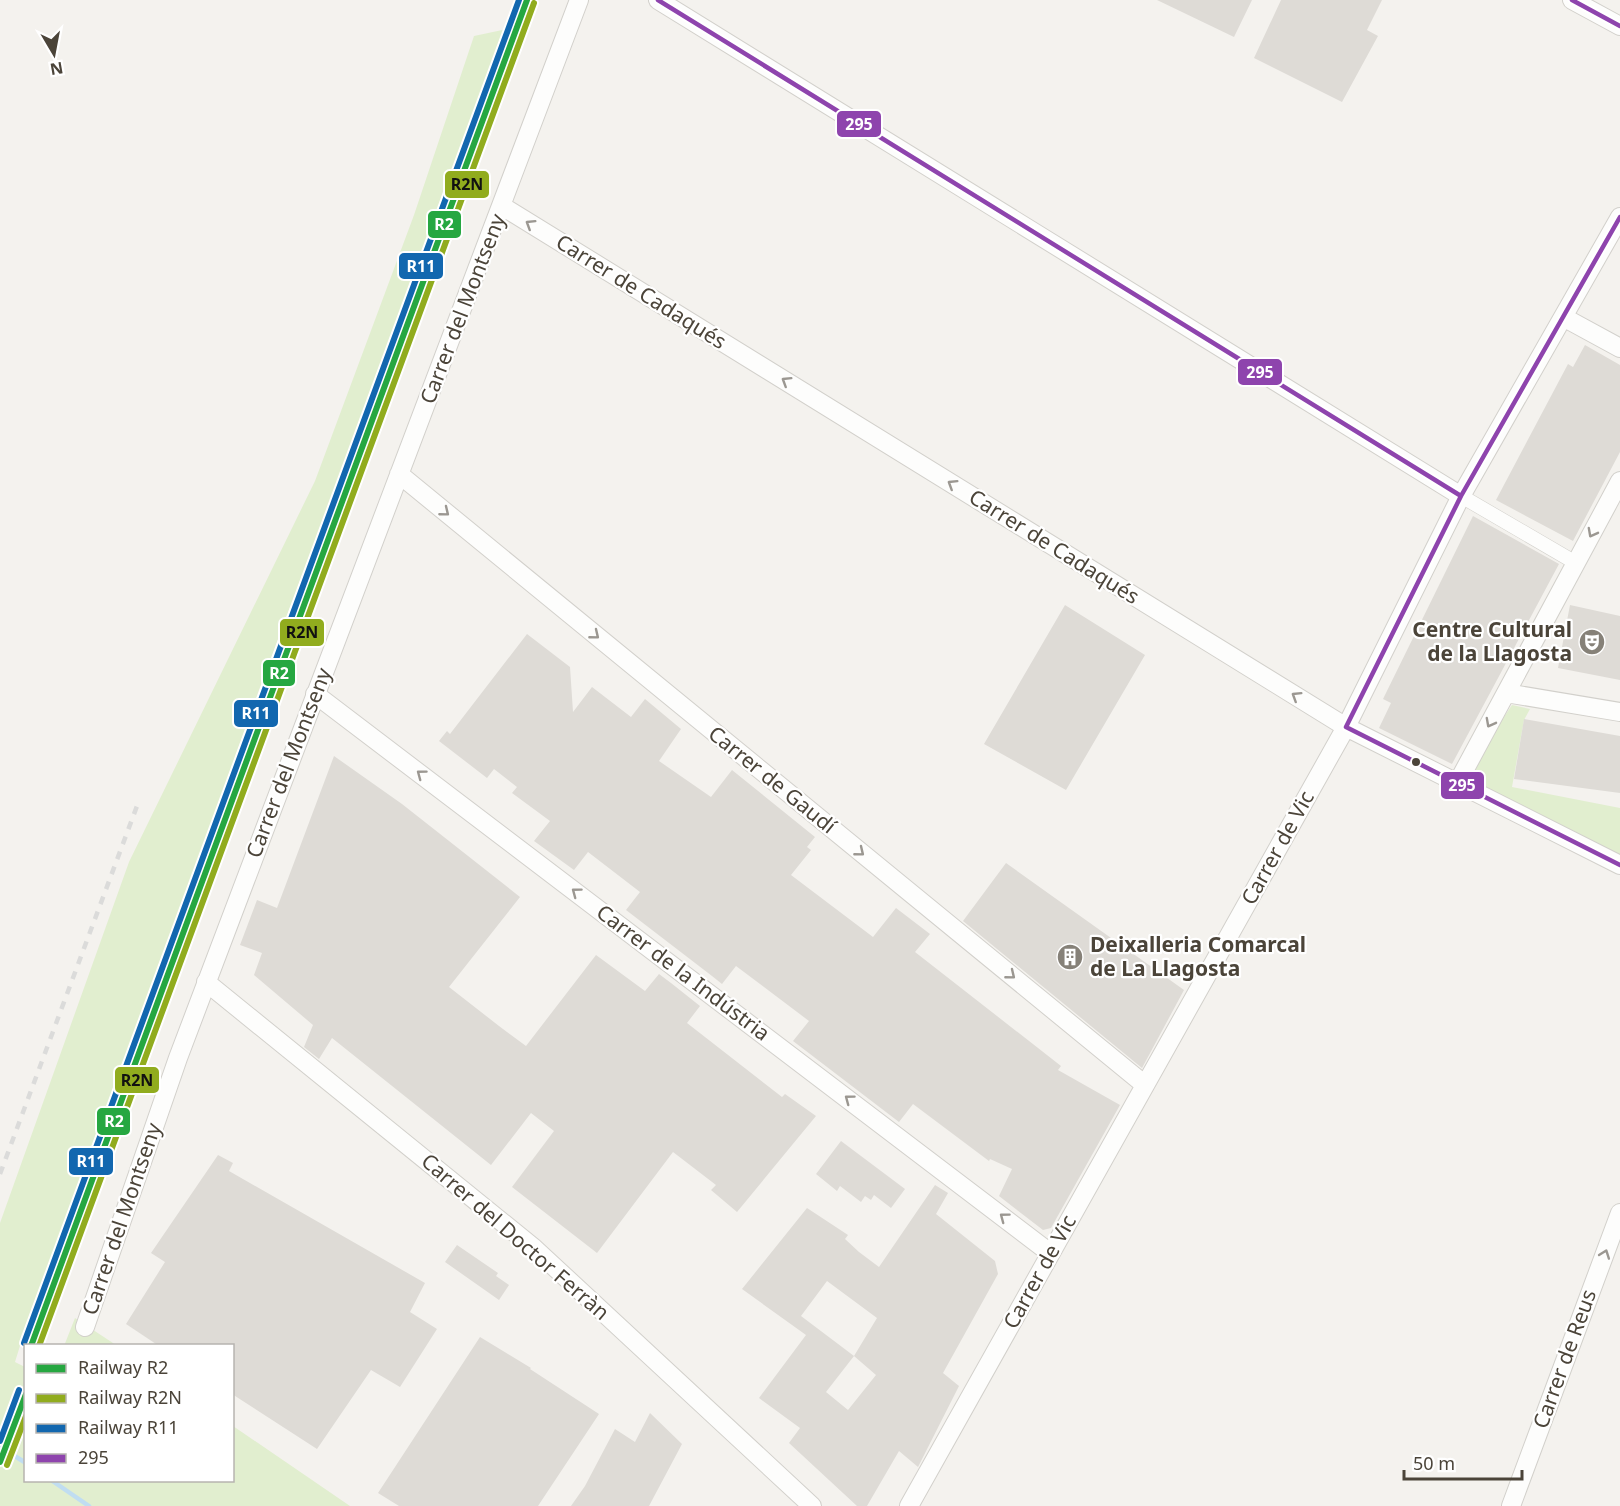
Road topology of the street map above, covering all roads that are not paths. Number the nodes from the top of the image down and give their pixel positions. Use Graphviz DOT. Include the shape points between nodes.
graph roads {
  1 [pos="579,0"];
  2 [pos="658,0"];
  3 [pos="1572,0"];
  4 [pos="1620,26"];
  5 [pos="502,206"];
  6 [pos="1620,217"];
  7 [pos="1563,317"];
  8 [pos="1620,348"];
  9 [pos="399,474"];
  10 [pos="1620,481"];
  11 [pos="1461,496"];
  12 [pos="1576,563"];
  13 [pos="1506,693"];
  14 [pos="315,694"];
  15 [pos="1620,712"];
  16 [pos="1346,727"];
  17 [pos="1458,782"];
  18 [pos="1620,865"];
  19 [pos="206,982"];
  20 [pos="1145,1085"];
  21 [pos="1620,1213"];
  22 [pos="1050,1252"];
  23 [pos="85,1327"];
  24 [pos="812,1506"];
  25 [pos="909,1506"];
  26 [pos="1511,1506"];
  1 -- 5 [label="street, Carrer del Montseny"];
  2 -- 11 [label="street"];
  3 -- 4 [label="street"];
  5 -- 9 [label="street, Carrer del Montseny"];
  16 -- 5 [label="street, Carrer de Cadaqués, one-way"];
  6 -- 7 [label="street, Carrer de Vic"];
  7 -- 8 [label="street"];
  7 -- 11 [label="street, Carrer de Vic"];
  9 -- 14 [label="street, Carrer del Montseny"];
  9 -- 20 [label="street, Carrer de Gaudí, one-way"];
  10 -- 12 [label="street, one-way"];
  11 -- 12 [label="street"];
  11 -- 16 [label="street, Carrer de Vic"];
  12 -- 13 [label="street"];
  13 -- 15 [label="street"];
  13 -- 17 [label="street, one-way"];
  14 -- 19 [label="street, Carrer del Montseny"];
  22 -- 14 [label="street, Carrer de la Indústria, one-way"];
  16 -- 17 [label="street, Carrer de Cadaqués"];
  16 -- 20 [label="street, Carrer de Vic"];
  17 -- 18 [label="street, Carrer de Cadaqués"];
  19 -- 23 [label="street, Carrer del Montseny"];
  19 -- 24 [label="street, Carrer del Doctor Ferràn" via="534,1248"];
  20 -- 22 [label="street, Carrer de Vic"];
  26 -- 21 [label="street, Carrer de Reus, one-way"];
  22 -- 25 [label="street, Carrer de Vic"];
}
